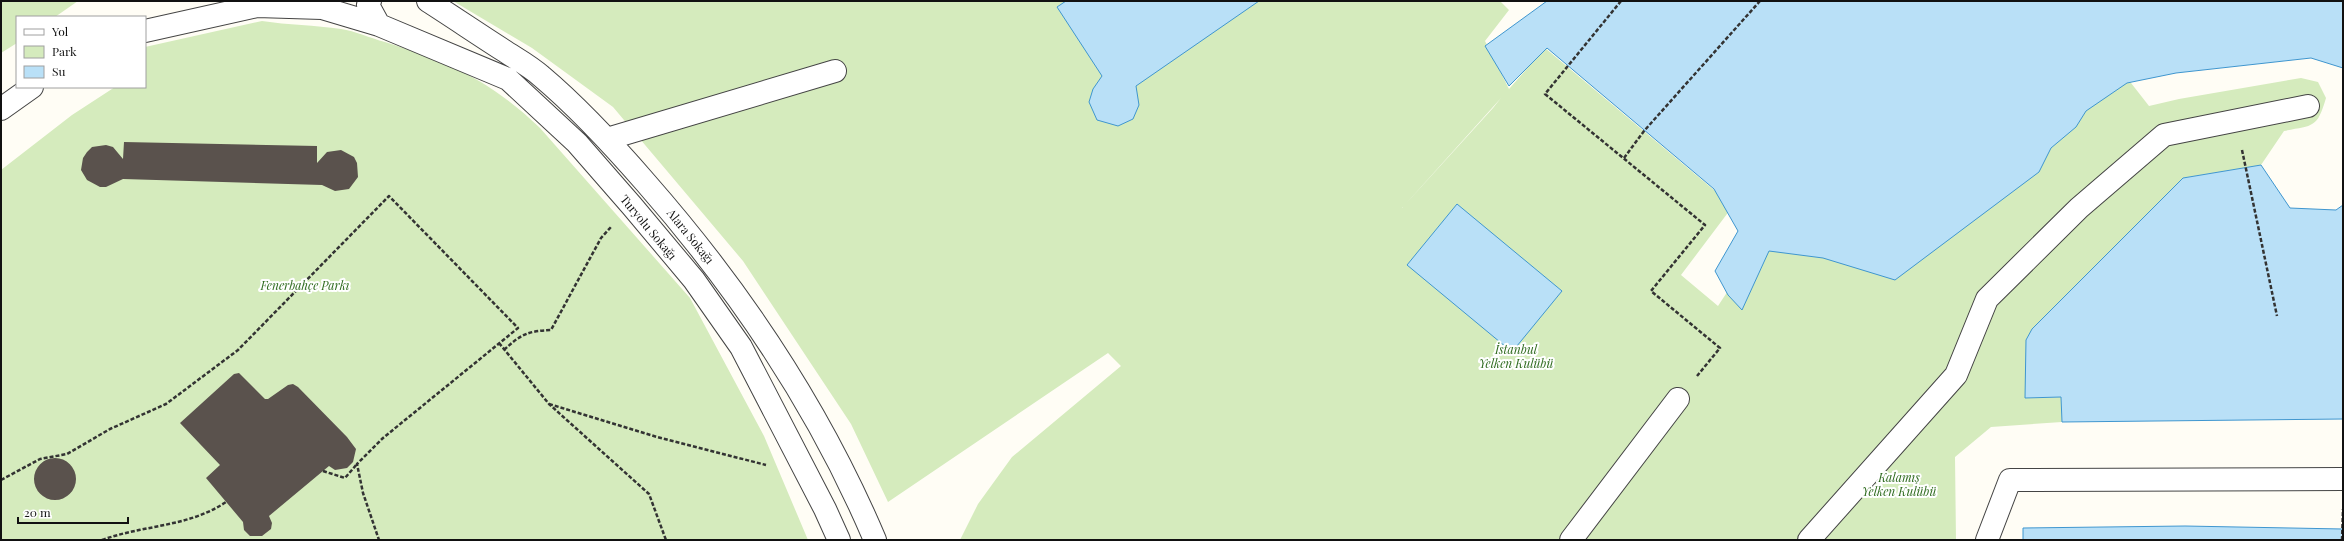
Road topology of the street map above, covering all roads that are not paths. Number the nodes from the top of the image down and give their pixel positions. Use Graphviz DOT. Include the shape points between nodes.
graph roads {
  1 [pos="428,1"];
  2 [pos="369,3"];
  3 [pos="379,25"];
  4 [pos="146,31"];
  5 [pos="835,71"];
  6 [pos="31,88"];
  7 [pos="2308,106"];
  8 [pos="1,109"];
  9 [pos="607,139"];
  10 [pos="1678,399"];
  11 [pos="2343,479"];
  12 [pos="840,540"];
  13 [pos="875,540"];
  14 [pos="1571,540"];
  15 [pos="1809,540"];
  16 [pos="1987,540"];
  1 -- 9 [label="street, Alara Sokağı" via="540,74"];
  2 -- 3 [label="street"];
  3 -- 4 [label="street, Turyolu Sokağı" via="322,8 257,6"];
  3 -- 12 [label="street, Turyolu Sokağı" via="508,79 577,143 694,280 741,347"];
  5 -- 9 [label="street"];
  6 -- 8 [label="street"];
  7 -- 15 [label="street" via="2164,135 2085,204 1987,298 1956,375"];
  9 -- 13 [label="street, Alara Sokağı" via="686,228 760,330 824,436 860,504"];
  10 -- 14 [label="street"];
  11 -- 16 [label="street" via="2010,480"];
}
